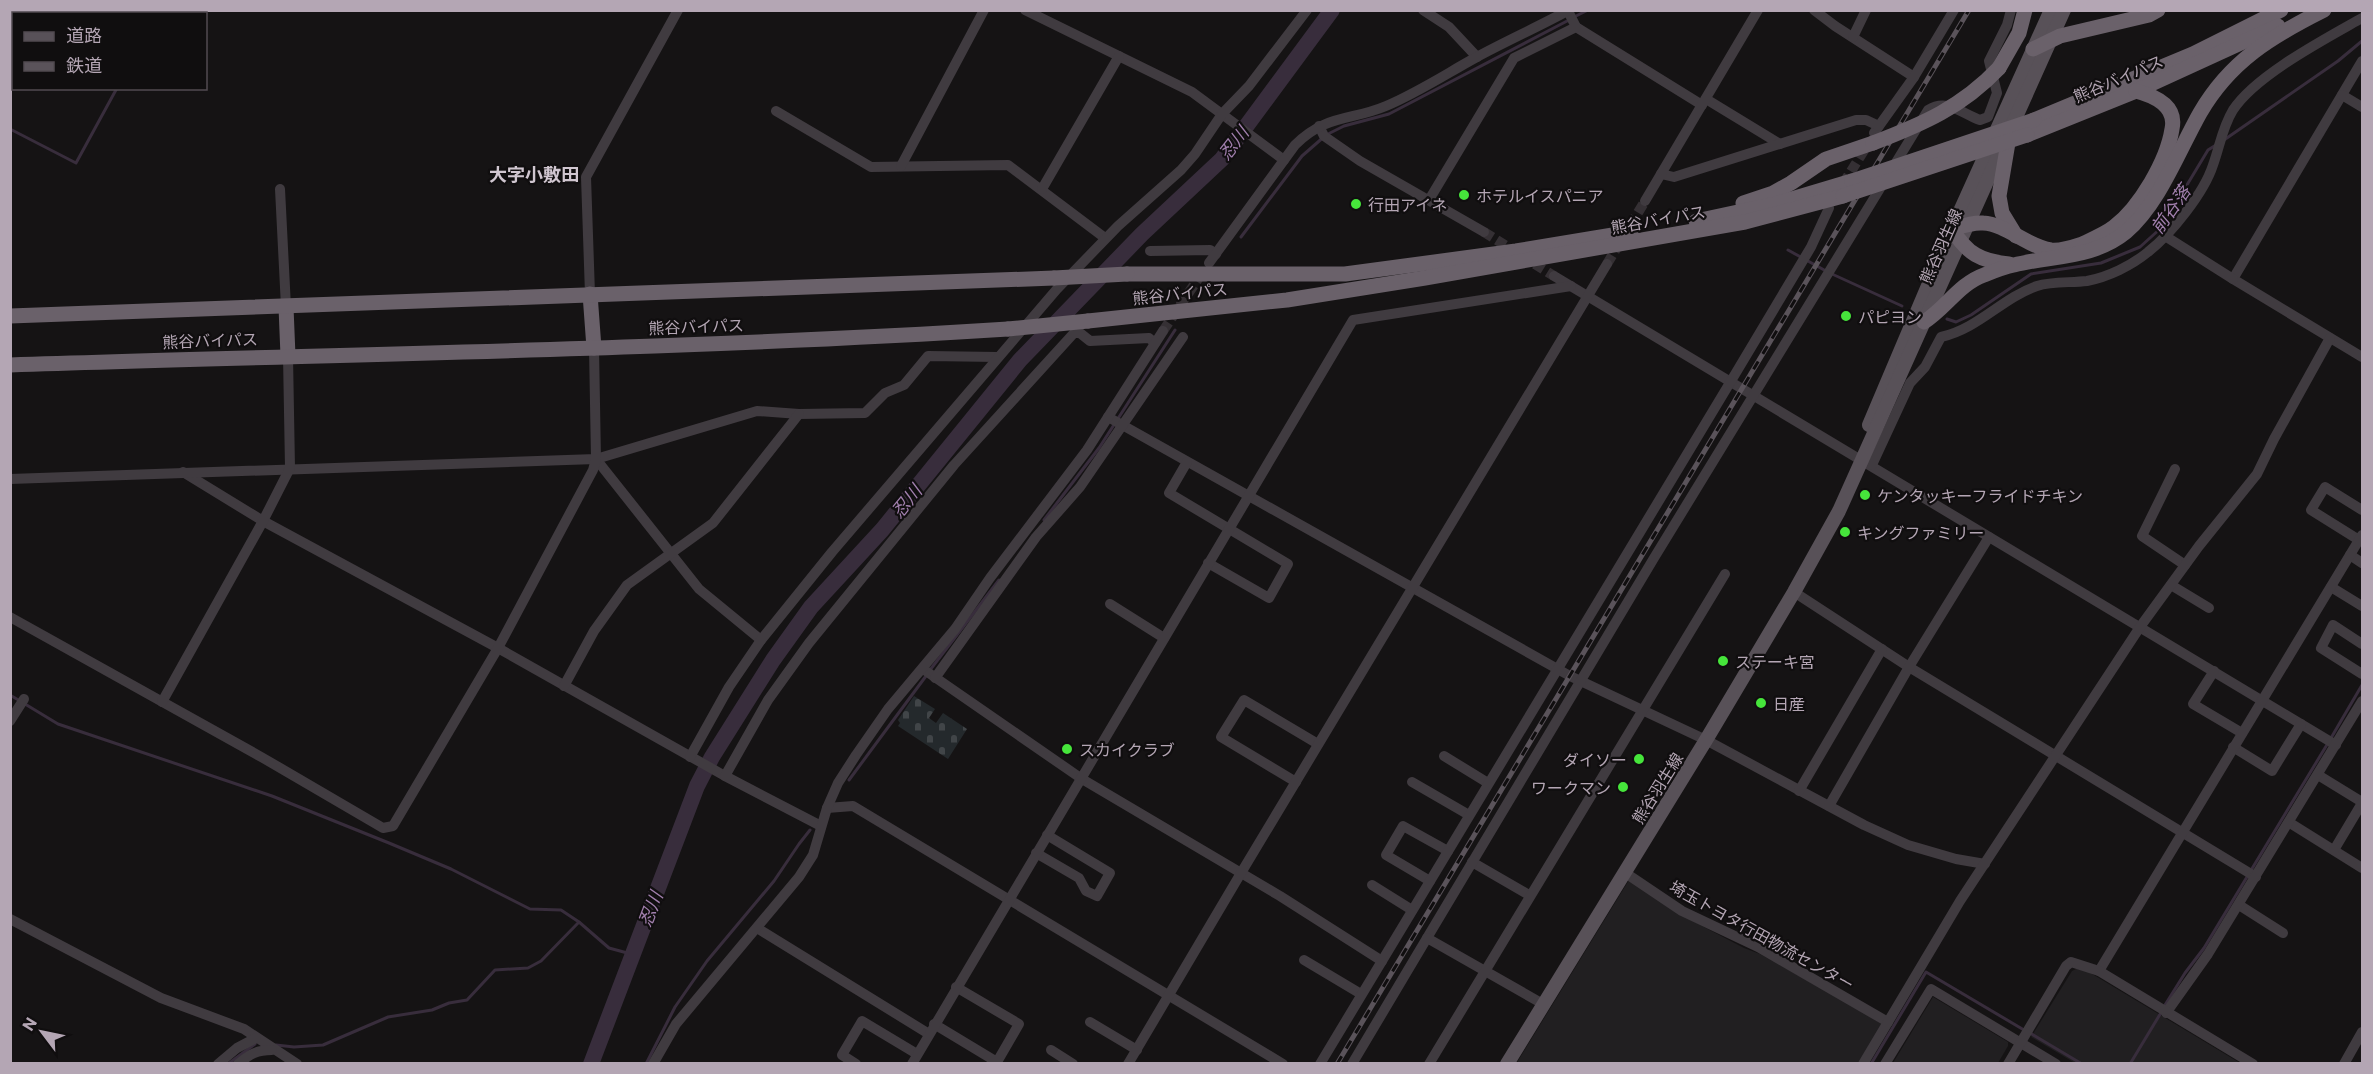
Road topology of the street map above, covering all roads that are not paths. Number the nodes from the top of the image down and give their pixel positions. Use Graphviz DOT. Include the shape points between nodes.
graph roads {
  1 [pos="678,10"];
  2 [pos="984,10"];
  3 [pos="1025,10"];
  4 [pos="1307,10"];
  5 [pos="1423,10"];
  6 [pos="1758,10"];
  7 [pos="1814,10"];
  8 [pos="1866,10"];
  9 [pos="1954,10"];
  10 [pos="2011,10"];
  11 [pos="2025,10"];
  12 [pos="2050,10"];
  13 [pos="2064,10"];
  14 [pos="2158,10"];
  15 [pos="2281,10"];
  16 [pos="2307,10"];
  17 [pos="2324,10"];
  18 [pos="1568,12"];
  19 [pos="1037,13"];
  20 [pos="2362,18"];
  21 [pos="1576,25"];
  22 [pos="1853,37"];
  23 [pos="2050,42"];
  24 [pos="2033,49"];
  25 [pos="1119,56"];
  26 [pos="1477,57"];
  27 [pos="2362,62"];
  28 [pos="1914,76"];
  29 [pos="2136,91"];
  30 [pos="2342,95"];
  31 [pos="1704,102"];
  32 [pos="2362,107"];
  33 [pos="776,111"];
  34 [pos="1225,116"];
  35 [pos="1321,131"];
  36 [pos="2010,131"];
  37 [pos="1876,134"];
  38 [pos="1780,144"];
  39 [pos="1284,160"];
  40 [pos="901,166"];
  41 [pos="1661,174"];
  42 [pos="280,189"];
  43 [pos="1042,189"];
  44 [pos="1429,200"];
  45 [pos="1645,201"];
  46 [pos="1829,208"];
  47 [pos="1693,221"];
  48 [pos="1967,225"];
  49 [pos="1484,232"];
  50 [pos="1956,235"];
  51 [pos="2016,236"];
  52 [pos="2165,236"];
  53 [pos="1105,238"];
  54 [pos="1150,250"];
  55 [pos="1607,264"];
  56 [pos="2015,264"];
  57 [pos="1554,276"];
  58 [pos="2233,279"];
  59 [pos="1571,286"];
  60 [pos="590,294"];
  61 [pos="1589,295"];
  62 [pos="286,307"];
  63 [pos="10,316"];
  64 [pos="1924,322"];
  65 [pos="1163,331"];
  66 [pos="1183,337"];
  67 [pos="2330,338"];
  68 [pos="1155,343"];
  69 [pos="594,348"];
  70 [pos="288,356"];
  71 [pos="998,357"];
  72 [pos="2362,357"];
  73 [pos="10,365"];
  74 [pos="1731,381"];
  75 [pos="1754,395"];
  76 [pos="798,414"];
  77 [pos="1115,422"];
  78 [pos="596,459"];
  79 [pos="1863,460"];
  80 [pos="1187,462"];
  81 [pos="290,468"];
  82 [pos="2175,469"];
  83 [pos="183,472"];
  84 [pos="10,479"];
  85 [pos="1248,495"];
  86 [pos="2362,510"];
  87 [pos="263,521"];
  88 [pos="1228,528"];
  89 [pos="1989,537"];
  90 [pos="2361,538"];
  91 [pos="671,555"];
  92 [pos="2350,555"];
  93 [pos="1208,563"];
  94 [pos="2362,563"];
  95 [pos="2185,565"];
  96 [pos="1725,574"];
  97 [pos="2171,585"];
  98 [pos="2331,587"];
  99 [pos="1414,588"];
  100 [pos="1794,592"];
  101 [pos="1110,604"];
  102 [pos="2362,606"];
  103 [pos="2209,608"];
  104 [pos="10,617"];
  105 [pos="2140,627"];
  106 [pos="1164,638"];
  107 [pos="761,640"];
  108 [pos="2362,644"];
  109 [pos="498,648"];
  110 [pos="1882,649"];
  111 [pos="1909,667"];
  112 [pos="1557,669"];
  113 [pos="2214,671"];
  114 [pos="929,673"];
  115 [pos="2362,674"];
  116 [pos="1581,681"];
  117 [pos="564,686"];
  118 [pos="24,699"];
  119 [pos="2261,700"];
  120 [pos="162,702"];
  121 [pos="2362,704"];
  122 [pos="1642,710"];
  123 [pos="10,721"];
  124 [pos="2301,724"];
  125 [pos="2242,733"];
  126 [pos="1706,740"];
  127 [pos="1318,744"];
  128 [pos="2336,745"];
  129 [pos="2233,747"];
  130 [pos="2056,754"];
  131 [pos="1444,756"];
  132 [pos="690,757"];
  133 [pos="2318,775"];
  134 [pos="725,776"];
  135 [pos="1082,778"];
  136 [pos="1296,782"];
  137 [pos="1413,782"];
  138 [pos="1488,783"];
  139 [pos="1799,791"];
  140 [pos="2362,803"];
  141 [pos="1829,806"];
  142 [pos="827,808"];
  143 [pos="1469,815"];
  144 [pos="2290,823"];
  145 [pos="821,826"];
  146 [pos="2182,832"];
  147 [pos="1047,835"];
  148 [pos="2334,850"];
  149 [pos="1448,851"];
  150 [pos="1036,853"];
  151 [pos="1473,862"];
  152 [pos="1985,864"];
  153 [pos="2362,867"];
  154 [pos="1624,872"];
  155 [pos="1241,873"];
  156 [pos="2256,877"];
  157 [pos="1430,881"];
  158 [pos="1372,885"];
  159 [pos="1529,895"];
  160 [pos="1008,899"];
  161 [pos="2238,905"];
  162 [pos="1412,910"];
  163 [pos="10,919"];
  164 [pos="757,928"];
  165 [pos="2283,933"];
  166 [pos="1427,938"];
  167 [pos="1304,960"];
  168 [pos="1382,961"];
  169 [pos="1485,971"];
  170 [pos="2099,971"];
  171 [pos="956,987"];
  172 [pos="1361,994"];
  173 [pos="1169,997"];
  174 [pos="1543,1004"];
  175 [pos="2166,1013"];
  176 [pos="1090,1022"];
  177 [pos="1888,1022"];
  178 [pos="931,1029"];
  179 [pos="2362,1032"];
  180 [pos="256,1038"];
  181 [pos="2020,1043"];
  182 [pos="274,1050"];
  183 [pos="1051,1050"];
  184 [pos="1137,1050"];
  185 [pos="291,1053"];
  186 [pos="914,1059"];
  187 [pos="218,1064"];
  188 [pos="238,1064"];
  189 [pos="297,1064"];
  190 [pos="653,1064"];
  191 [pos="856,1064"];
  192 [pos="1073,1064"];
  193 [pos="1128,1064"];
  194 [pos="1283,1064"];
  195 [pos="1320,1064"];
  196 [pos="1352,1064"];
  197 [pos="1429,1064"];
  198 [pos="1507,1064"];
  199 [pos="1863,1064"];
  200 [pos="1885,1064"];
  201 [pos="2008,1064"];
  202 [pos="2056,1064"];
  203 [pos="2253,1064"];
  204 [pos="2344,1064"];
  1 -- 60 [label="street" via="586,177"];
  2 -- 40 [label="street"];
  3 -- 19 [label="street"];
  4 -- 34 [label="street"];
  5 -- 26 [label="street" via="1449,27"];
  6 -- 31 [label="street"];
  7 -- 22 [label="street"];
  8 -- 22 [label="street"];
  9 -- 28 [label="street"];
  10 -- 75 [label="street" via="1989,61 1997,93 1988,117 1980,120 1945,104 1928,110"];
  11 -- 37 [label="highway, bridge" via="2011,51 1980,88 1961,103 1908,130"];
  12 -- 24 [label="main road, 熊谷羽生線"];
  13 -- 23 [label="main road, 熊谷羽生線"];
  14 -- 23 [label="highway"];
  15 -- 47 [label="highway, 熊谷バイパス, bridge" via="2193,54 2034,120 1775,204"];
  16 -- 29 [label="highway, 熊谷バイパス"];
  17 -- 56 [label="highway" via="2279,33 2227,76 2202,111 2153,197 2126,231 2088,252"];
  18 -- 21 [label="street"];
  18 -- 26 [label="street"];
  19 -- 25 [label="street"];
  20 -- 52 [label="street" via="2279,68 2234,109 2221,134 2213,167"];
  21 -- 31 [label="street"];
  21 -- 44 [label="street" via="1514,58"];
  22 -- 28 [label="street"];
  23 -- 24 [label="highway"];
  23 -- 36 [label="main road, 熊谷羽生線"];
  24 -- 50 [label="main road, 熊谷羽生線"];
  25 -- 34 [label="street" via="1192,92"];
  25 -- 43 [label="street"];
  26 -- 35 [label="street" via="1416,92 1384,107 1344,116"];
  27 -- 30 [label="street"];
  28 -- 37 [label="street"];
  29 -- 51 [label="highway" via="2161,100 2173,119 2164,156 2141,198 2115,226 2072,247 2053,250"];
  29 -- 69 [label="highway, 熊谷バイパス, bridge" via="2027,135 1844,196 1745,222 1413,280 1287,300 1008,329"];
  30 -- 32 [label="street"];
  30 -- 58 [label="street"];
  31 -- 38 [label="street"];
  31 -- 41 [label="street"];
  33 -- 40 [label="street" via="871,167"];
  34 -- 39 [label="street"];
  34 -- 53 [label="street" via="1181,170"];
  35 -- 39 [label="street" via="1306,134"];
  35 -- 44 [label="street" via="1360,161"];
  36 -- 48 [label="main road, 熊谷羽生線"];
  36 -- 51 [label="highway" via="1999,196 2002,213"];
  37 -- 38 [label="street" via="1866,120 1856,120"];
  37 -- 47 [label="highway" via="1826,159 1773,193"];
  38 -- 41 [label="street" via="1674,177"];
  39 -- 54 [label="street" via="1212,258 1210,250"];
  40 -- 43 [label="street" via="1008,165"];
  41 -- 45 [label="street"];
  42 -- 62 [label="street"];
  43 -- 53 [label="street"];
  44 -- 49 [label="street"];
  46 -- 74 [label="street" via="1811,247"];
  47 -- 60 [label="highway, 熊谷バイパス, bridge" via="1516,251 1345,274 1127,274"];
  48 -- 50 [label="highway"];
  48 -- 51 [label="highway" via="1993,224"];
  50 -- 56 [label="highway" via="1990,262"];
  50 -- 64 [label="main road, 熊谷羽生線"];
  50 -- 79 [label="main road, 熊谷羽生線"];
  52 -- 58 [label="street"];
  52 -- 79 [label="street" via="2148,252 2115,272 2087,280 2039,285 1957,334 1941,337"];
  53 -- 71 [label="street"];
  55 -- 61 [label="street"];
  56 -- 64 [label="highway" via="1964,286"];
  57 -- 59 [label="street"];
  58 -- 67 [label="street"];
  59 -- 61 [label="street"];
  59 -- 85 [label="street" via="1353,320"];
  60 -- 62 [label="highway, 熊谷バイパス"];
  60 -- 69 [label="highway"];
  61 -- 74 [label="street"];
  61 -- 99 [label="street"];
  62 -- 63 [label="highway, 熊谷バイパス"];
  62 -- 70 [label="highway"];
  64 -- 79 [label="main road, 熊谷羽生線"];
  65 -- 68 [label="street"];
  66 -- 77 [label="street"];
  67 -- 72 [label="street"];
  67 -- 95 [label="street" via="2257,474"];
  68 -- 77 [label="street"];
  68 -- 134 [label="street" via="1149,338 1090,341 1074,333 954,465 809,643 768,700"];
  69 -- 70 [label="highway, 熊谷バイパス"];
  69 -- 78 [label="street"];
  70 -- 73 [label="highway, 熊谷バイパス"];
  70 -- 81 [label="street"];
  71 -- 76 [label="street" via="928,356 904,385 885,393 865,413"];
  71 -- 107 [label="street"];
  74 -- 75 [label="street"];
  74 -- 112 [label="street"];
  75 -- 79 [label="street"];
  75 -- 116 [label="street"];
  76 -- 78 [label="street" via="758,411"];
  76 -- 91 [label="street" via="712,524"];
  77 -- 80 [label="street"];
  77 -- 114 [label="street" via="1088,450"];
  77 -- 114 [label="street" via="1080,487"];
  78 -- 81 [label="street"];
  78 -- 91 [label="street"];
  78 -- 109 [label="street"];
  79 -- 89 [label="street"];
  79 -- 100 [label="main road, 熊谷羽生線" via="1833,509 1828,527"];
  80 -- 85 [label="street"];
  80 -- 88 [label="street" via="1169,492"];
  81 -- 83 [label="street"];
  81 -- 87 [label="street"];
  82 -- 95 [label="street" via="2142,536"];
  83 -- 84 [label="street"];
  83 -- 87 [label="street"];
  85 -- 88 [label="street"];
  85 -- 99 [label="street"];
  86 -- 90 [label="street" via="2325,487 2311,510"];
  87 -- 109 [label="street"];
  87 -- 120 [label="street"];
  88 -- 93 [label="street"];
  88 -- 93 [label="street" via="1287,564 1269,598"];
  89 -- 105 [label="street"];
  89 -- 111 [label="street"];
  90 -- 92 [label="street"];
  91 -- 107 [label="street" via="699,589"];
  91 -- 117 [label="street" via="627,585 594,631"];
  92 -- 94 [label="street"];
  92 -- 98 [label="street"];
  93 -- 106 [label="street"];
  95 -- 97 [label="street"];
  96 -- 122 [label="street"];
  97 -- 103 [label="street"];
  97 -- 105 [label="street"];
  98 -- 102 [label="street"];
  98 -- 119 [label="street"];
  99 -- 112 [label="street"];
  99 -- 127 [label="street"];
  100 -- 110 [label="street"];
  100 -- 126 [label="main road, 熊谷羽生線"];
  101 -- 106 [label="street"];
  104 -- 120 [label="street"];
  105 -- 113 [label="street"];
  105 -- 130 [label="street"];
  106 -- 135 [label="street"];
  107 -- 132 [label="street"];
  108 -- 115 [label="street" via="2333,625 2321,648"];
  109 -- 117 [label="street"];
  109 -- 120 [label="street" via="393,826 382,828"];
  110 -- 111 [label="street"];
  110 -- 139 [label="street"];
  111 -- 130 [label="street"];
  111 -- 141 [label="street"];
  112 -- 116 [label="street"];
  112 -- 138 [label="street"];
  113 -- 119 [label="street"];
  113 -- 125 [label="street" via="2193,704"];
  114 -- 135 [label="street"];
  114 -- 142 [label="street" via="888,709 838,783"];
  116 -- 122 [label="street"];
  116 -- 151 [label="street"];
  117 -- 132 [label="street"];
  118 -- 123 [label="street"];
  119 -- 124 [label="street"];
  119 -- 125 [label="street"];
  121 -- 128 [label="street"];
  122 -- 126 [label="street"];
  122 -- 159 [label="street"];
  124 -- 128 [label="street"];
  124 -- 129 [label="street" via="2272,771"];
  125 -- 129 [label="street"];
  126 -- 139 [label="street"];
  126 -- 154 [label="main road, 熊谷羽生線"];
  127 -- 136 [label="street"];
  127 -- 136 [label="street" via="1244,700 1221,737"];
  128 -- 133 [label="street"];
  129 -- 146 [label="street"];
  130 -- 146 [label="street"];
  130 -- 152 [label="street"];
  131 -- 138 [label="street"];
  132 -- 134 [label="street"];
  133 -- 140 [label="street"];
  133 -- 144 [label="street"];
  134 -- 145 [label="street"];
  135 -- 147 [label="street"];
  135 -- 155 [label="street"];
  136 -- 155 [label="street"];
  137 -- 143 [label="street"];
  138 -- 143 [label="street"];
  139 -- 141 [label="street"];
  140 -- 148 [label="street"];
  141 -- 152 [label="street" via="1908,844"];
  142 -- 145 [label="street"];
  142 -- 160 [label="street" via="853,806"];
  143 -- 149 [label="street"];
  144 -- 148 [label="street"];
  144 -- 156 [label="street"];
  145 -- 164 [label="street" via="813,855 799,878"];
  146 -- 156 [label="street"];
  146 -- 170 [label="street"];
  147 -- 150 [label="street"];
  147 -- 150 [label="street" via="1110,873 1097,896 1086,891 1079,878"];
  148 -- 153 [label="street"];
  149 -- 157 [label="street"];
  149 -- 157 [label="street" via="1403,826 1386,855"];
  150 -- 160 [label="street"];
  151 -- 159 [label="street"];
  151 -- 166 [label="street"];
  152 -- 177 [label="street"];
  154 -- 174 [label="main road, 熊谷羽生線"];
  154 -- 177 [label="street, 埼玉トヨタ行田物流センター" via="1682,911 1758,947"];
  155 -- 168 [label="street"];
  155 -- 173 [label="street"];
  156 -- 161 [label="street"];
  157 -- 162 [label="street"];
  158 -- 162 [label="street"];
  159 -- 169 [label="street"];
  160 -- 171 [label="street"];
  160 -- 173 [label="street"];
  161 -- 165 [label="street"];
  161 -- 175 [label="street"];
  162 -- 168 [label="street"];
  163 -- 180 [label="street" via="161,998 244,1029"];
  164 -- 178 [label="street"];
  164 -- 190 [label="street" via="676,1024"];
  166 -- 169 [label="street"];
  166 -- 196 [label="street"];
  167 -- 172 [label="street"];
  168 -- 172 [label="street"];
  169 -- 174 [label="street"];
  169 -- 197 [label="street"];
  170 -- 175 [label="street"];
  170 -- 181 [label="street" via="2071,962 2066,966"];
  171 -- 178 [label="street"];
  171 -- 178 [label="street" via="1019,1024 997,1062"];
  172 -- 195 [label="street"];
  173 -- 184 [label="street"];
  173 -- 194 [label="street"];
  174 -- 198 [label="main road, 熊谷羽生線"];
  175 -- 203 [label="street"];
  176 -- 184 [label="street"];
  177 -- 199 [label="street"];
  178 -- 186 [label="street"];
  179 -- 204 [label="street"];
  180 -- 182 [label="street"];
  180 -- 187 [label="street"];
  181 -- 200 [label="street" via="1931,989"];
  181 -- 201 [label="street"];
  181 -- 202 [label="street"];
  182 -- 185 [label="street"];
  182 -- 188 [label="street" via="260,1050"];
  182 -- 189 [label="street"];
  183 -- 192 [label="street"];
  184 -- 193 [label="street"];
  186 -- 191 [label="street" via="862,1021 842,1055"];
}
